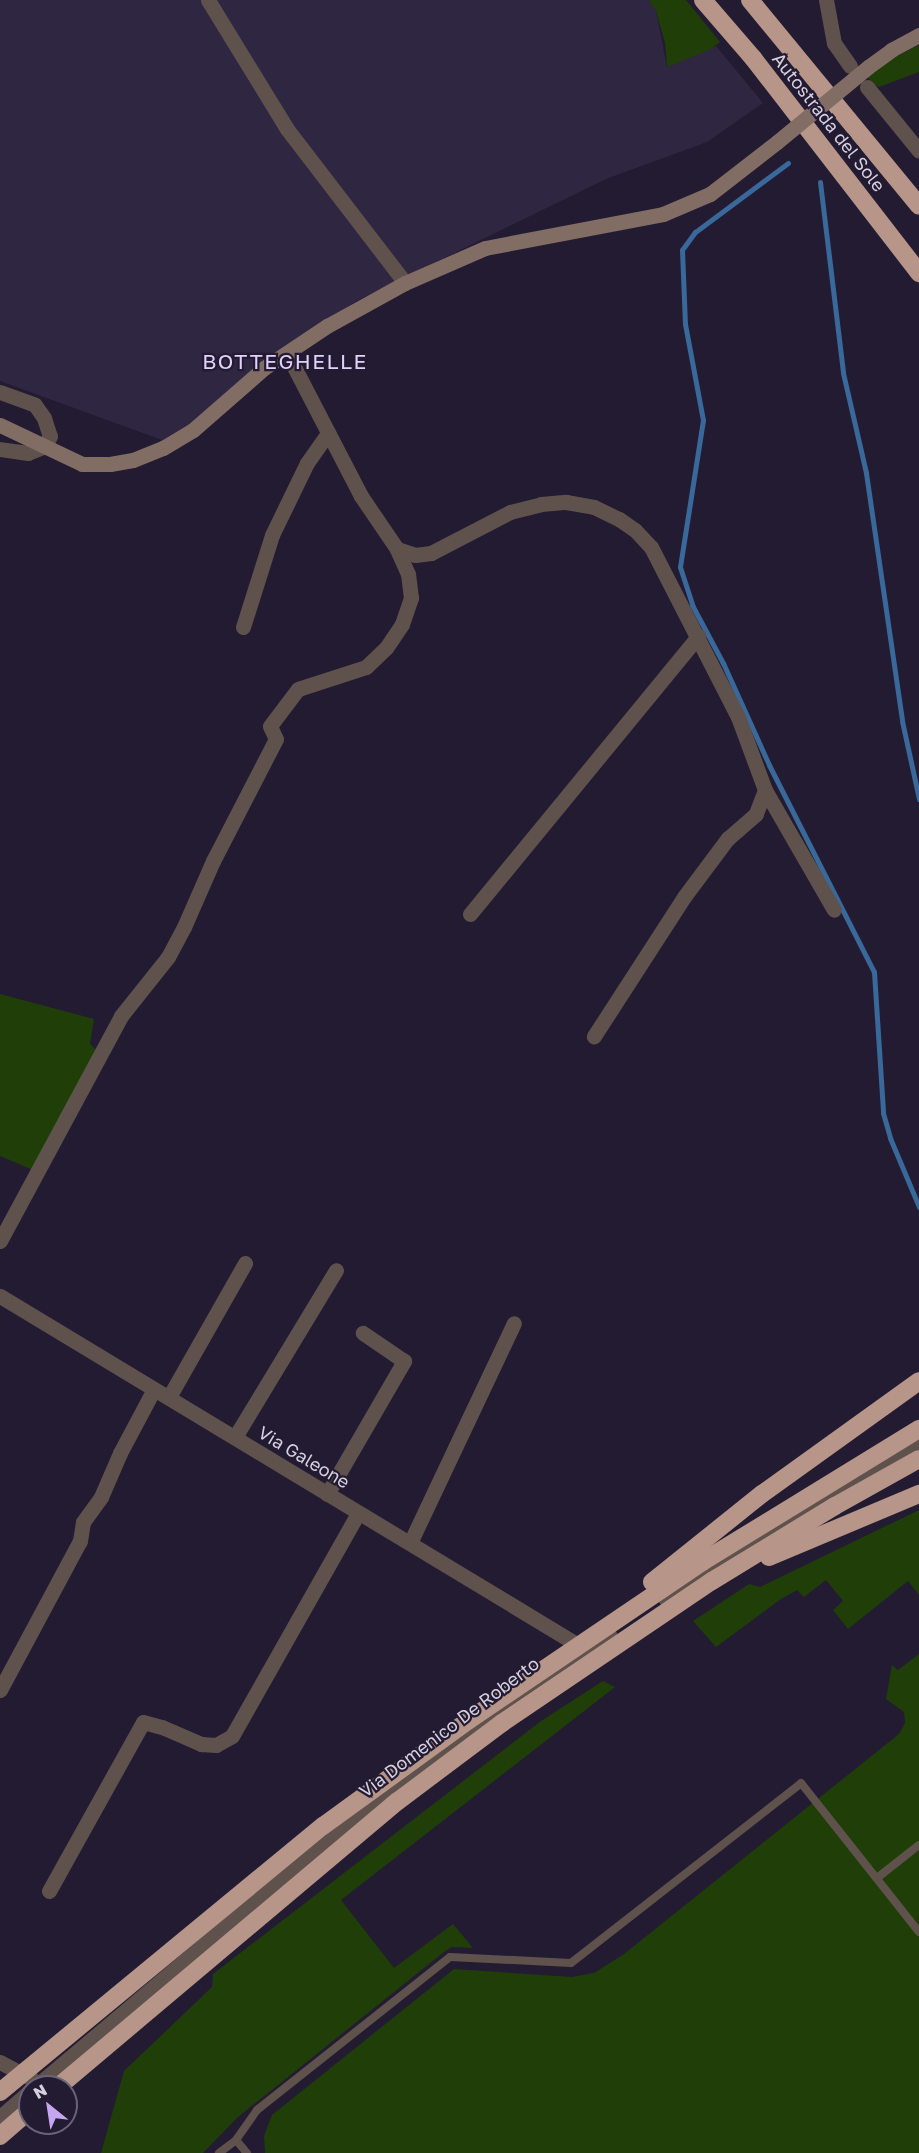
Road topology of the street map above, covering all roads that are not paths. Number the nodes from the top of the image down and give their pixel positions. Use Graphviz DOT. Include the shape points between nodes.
graph roads {
  1 [pos="208,0"];
  2 [pos="704,0"];
  3 [pos="750,0"];
  4 [pos="826,0"];
  5 [pos="919,35"];
  6 [pos="850,66"];
  7 [pos="867,87"];
  8 [pos="919,151"];
  9 [pos="919,206"];
  10 [pos="919,273"];
  11 [pos="405,283"];
  12 [pos="287,353"];
  13 [pos="0,392"];
  14 [pos="0,425"];
  15 [pos="328,433"];
  16 [pos="45,446"];
  17 [pos="0,449"];
  18 [pos="397,549"];
  19 [pos="243,627"];
  20 [pos="698,636"];
  21 [pos="765,790"];
  22 [pos="834,910"];
  23 [pos="470,914"];
  24 [pos="594,1036"];
  25 [pos="0,1241"];
  26 [pos="245,1263"];
  27 [pos="336,1270"];
  28 [pos="0,1296"];
  29 [pos="514,1323"];
  30 [pos="363,1333"];
  31 [pos="919,1381"];
  32 [pos="154,1389"];
  33 [pos="169,1397"];
  34 [pos="919,1418"];
  35 [pos="919,1429"];
  36 [pos="235,1437"];
  37 [pos="919,1445"];
  38 [pos="919,1459"];
  39 [pos="865,1461"];
  40 [pos="327,1494"];
  41 [pos="919,1494"];
  42 [pos="358,1512"];
  43 [pos="410,1543"];
  44 [pos="712,1581"];
  45 [pos="588,1651"];
  46 [pos="546,1666"];
  47 [pos="0,1690"];
  48 [pos="919,1845"];
  49 [pos="877,1878"];
  50 [pos="50,1891"];
  51 [pos="919,1932"];
  52 [pos="0,2062"];
  53 [pos="21,2075"];
  54 [pos="55,2075"];
  55 [pos="56,2075"];
  56 [pos="0,2092"];
  57 [pos="18,2104"];
  58 [pos="0,2117"];
  59 [pos="18,2120"];
  60 [pos="0,2136"];
  61 [pos="236,2140"];
  62 [pos="219,2153"];
  63 [pos="247,2153"];
  1 -- 11 [label="street" via="287,129"];
  2 -- 10 [label="highway, Autostrada del Sole"];
  3 -- 9 [label="highway, Autostrada del Sole"];
  4 -- 6 [label="street" via="834,43"];
  5 -- 11 [label="street, bridge" via="868,67 710,194 663,214 485,248"];
  7 -- 8 [label="street"];
  11 -- 12 [label="street"];
  12 -- 15 [label="street"];
  12 -- 16 [label="street" via="193,430 133,460 82,464"];
  13 -- 16 [label="street" via="35,405 50,431"];
  14 -- 16 [label="street"];
  15 -- 18 [label="street" via="361,496"];
  15 -- 19 [label="street" via="307,463 272,535"];
  16 -- 17 [label="street" via="28,453"];
  18 -- 20 [label="street" via="415,555 432,553 510,512 541,504 566,502 594,507 635,530 651,547"];
  18 -- 25 [label="street" via="408,574 411,597 402,624 386,648 366,667 298,689 270,726 276,739 184,927 168,957 121,1016"];
  20 -- 21 [label="street" via="738,717"];
  20 -- 23 [label="street"];
  21 -- 22 [label="street"];
  21 -- 24 [label="street" via="756,814 728,838 684,897"];
  26 -- 33 [label="street"];
  27 -- 36 [label="street"];
  28 -- 32 [label="street, Via Galeone"];
  29 -- 43 [label="street"];
  30 -- 40 [label="street" via="404,1361"];
  31 -- 46 [label="highway, bridge" via="762,1494"];
  32 -- 33 [label="street, Via Galeone"];
  32 -- 47 [label="street" via="101,1497 83,1522 80,1541"];
  33 -- 36 [label="street, Via Galeone"];
  34 -- 39 [label="highway, bridge"];
  35 -- 39 [label="highway, bridge"];
  36 -- 40 [label="street, Via Galeone"];
  37 -- 45 [label="street, Via Domenico De Roberto" via="737,1552"];
  38 -- 44 [label="highway"];
  39 -- 46 [label="highway, bridge" via="702,1562"];
  40 -- 42 [label="street, Via Galeone"];
  41 -- 44 [label="highway"];
  42 -- 43 [label="street, Via Galeone"];
  42 -- 50 [label="street" via="232,1736 216,1745 201,1744 143,1722"];
  43 -- 45 [label="street, Via Galeone"];
  44 -- 55 [label="highway" via="502,1723 398,1801"];
  45 -- 54 [label="street, Via Domenico De Roberto" via="333,1838"];
  46 -- 56 [label="highway, bridge" via="323,1826"];
  48 -- 49 [label="lane"];
  49 -- 51 [label="lane"];
  49 -- 61 [label="lane" via="801,1783 571,1963 450,1957 257,2110"];
  52 -- 53 [label="street"];
  57 -- 58 [label="street, Via Domenico De Roberto"];
  59 -- 60 [label="highway"];
  61 -- 62 [label="lane"];
  61 -- 63 [label="lane"];
}
